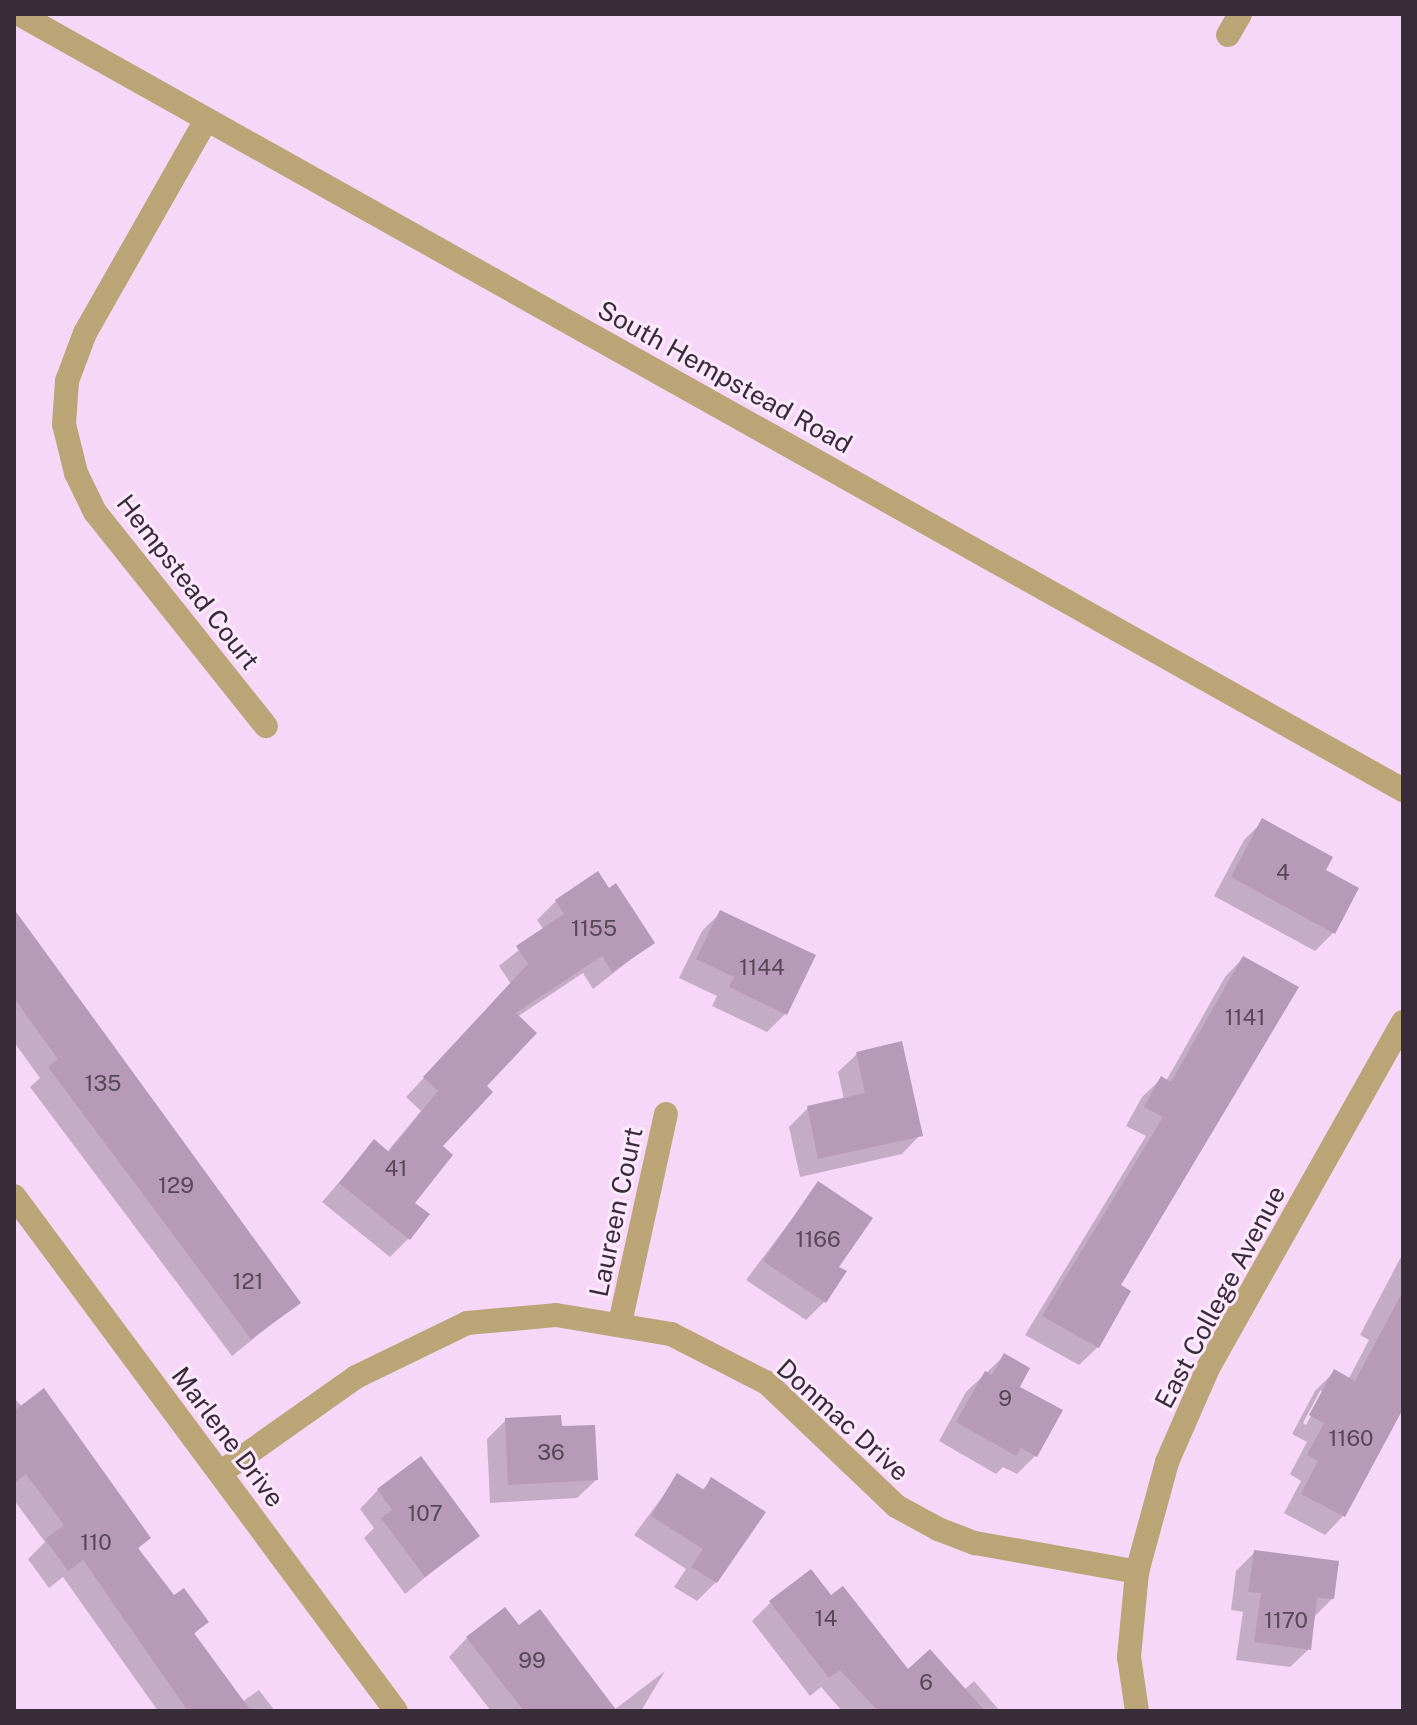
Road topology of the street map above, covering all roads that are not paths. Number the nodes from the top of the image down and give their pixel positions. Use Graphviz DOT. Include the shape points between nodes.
graph roads {
  1 [pos="19,14"];
  2 [pos="1240,14"];
  3 [pos="1228,35"];
  4 [pos="206,120"];
  5 [pos="266,726"];
  6 [pos="1403,790"];
  7 [pos="1403,1022"];
  8 [pos="666,1114"];
  9 [pos="14,1196"];
  10 [pos="620,1323"];
  11 [pos="220,1473"];
  12 [pos="1137,1572"];
  13 [pos="396,1711"];
  14 [pos="1137,1711"];
  1 -- 4 [label="street, South Hempstead Road"];
  2 -- 3 [label="street"];
  4 -- 5 [label="street, Hempstead Court" via="85,333 67,381 64,424 76,473 95,512"];
  4 -- 6 [label="street, South Hempstead Road"];
  7 -- 12 [label="street, East College Avenue" via="1208,1368 1167,1462"];
  8 -- 10 [label="street, Laureen Court"];
  9 -- 11 [label="street, Marlene Drive"];
  10 -- 11 [label="street, Donmac Drive" via="556,1315 467,1323 356,1377"];
  10 -- 12 [label="street, Donmac Drive" via="671,1334 767,1383 896,1506 938,1529 975,1543"];
  11 -- 13 [label="street, Marlene Drive"];
  12 -- 14 [label="street, East College Avenue" via="1129,1657"];
}
